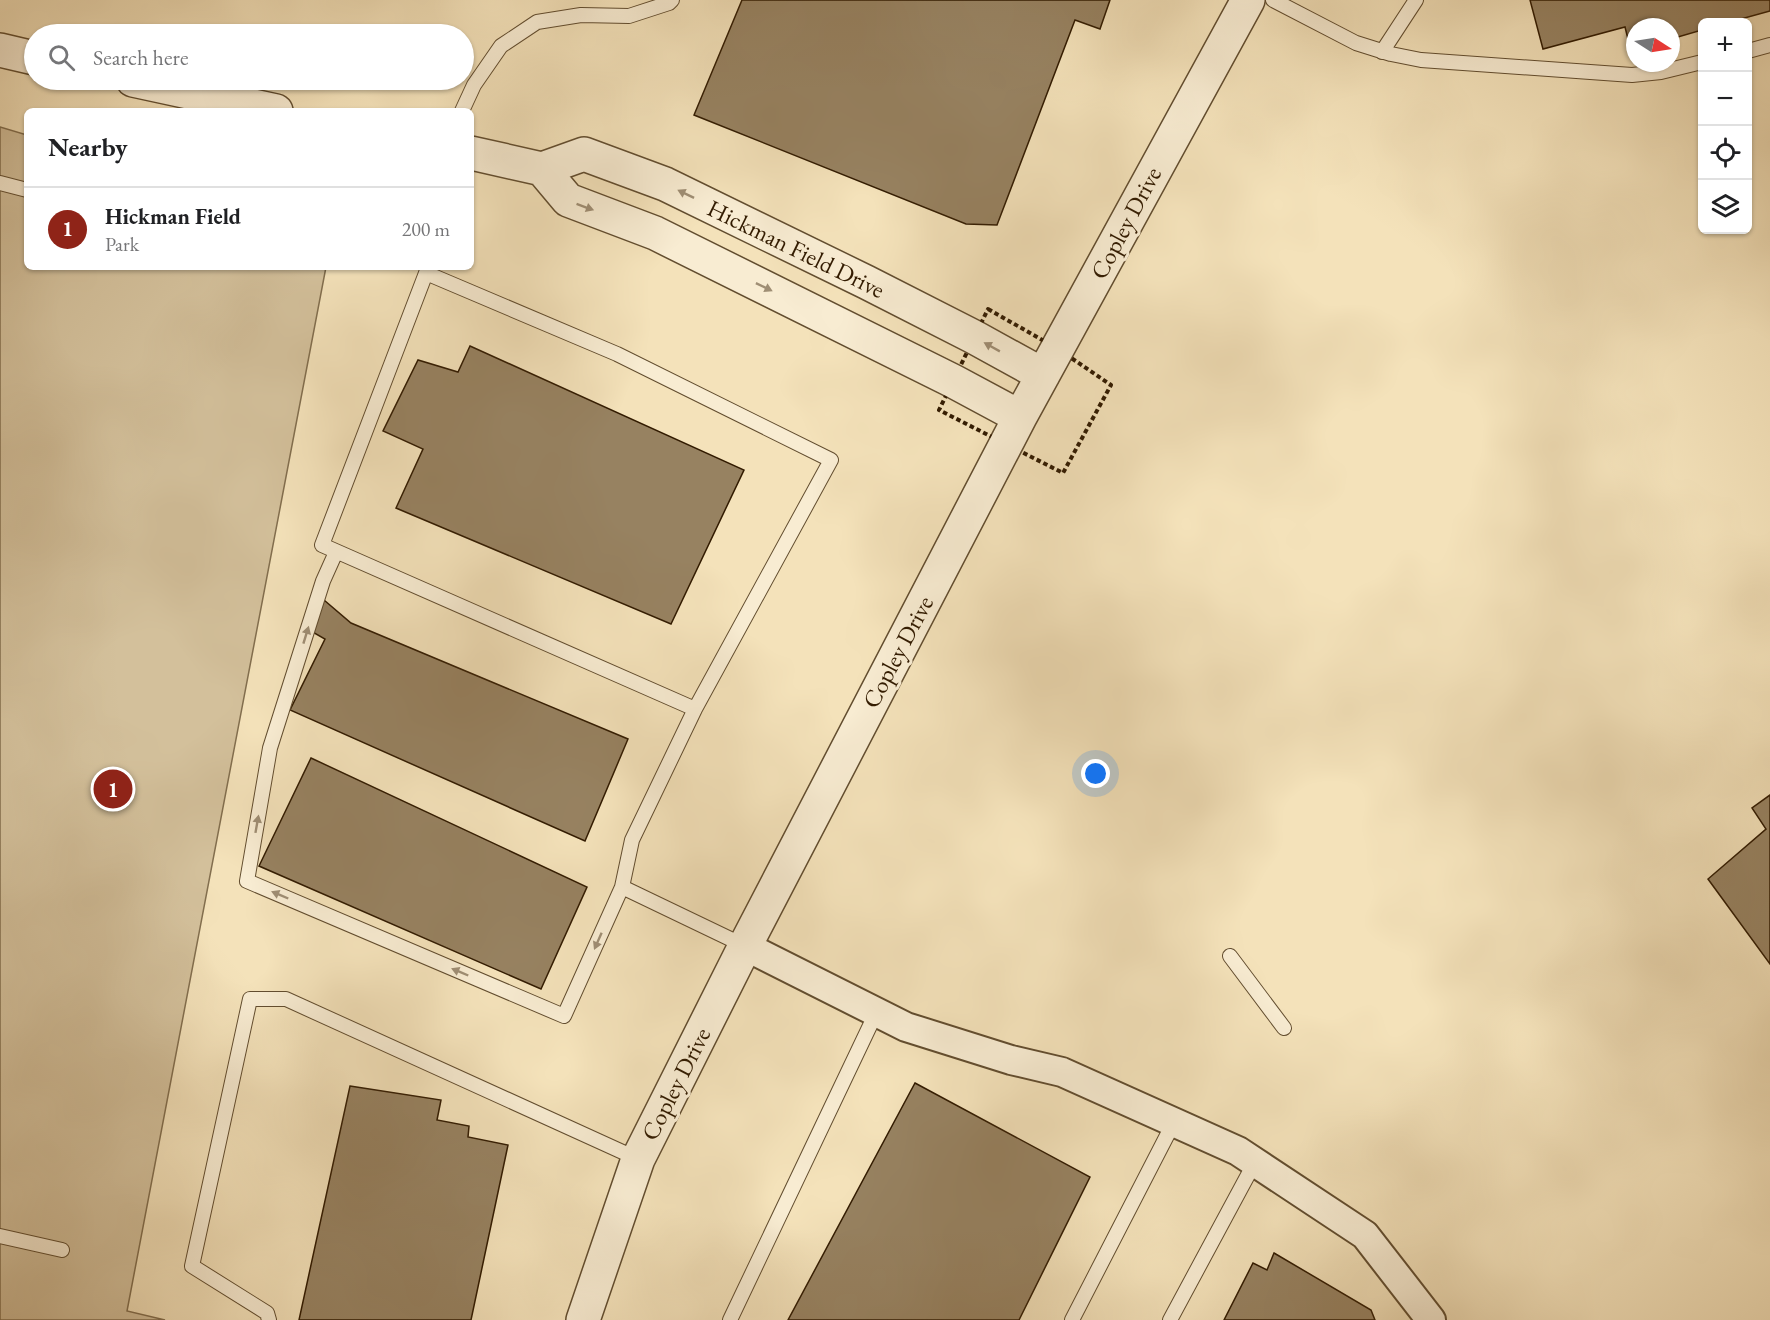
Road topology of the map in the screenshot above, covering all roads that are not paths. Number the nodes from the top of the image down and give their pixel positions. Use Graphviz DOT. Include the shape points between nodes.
graph roads {
  1 [pos="672,0"];
  2 [pos="1248,0"];
  3 [pos="1273,0"];
  4 [pos="1416,0"];
  5 [pos="1770,45"];
  6 [pos="0,50"];
  7 [pos="1752,50"];
  8 [pos="1382,52"];
  9 [pos="24,56"];
  10 [pos="1698,63"];
  11 [pos="474,85"];
  12 [pos="179,90"];
  13 [pos="472,90"];
  14 [pos="262,108"];
  15 [pos="463,108"];
  16 [pos="474,157"];
  17 [pos="542,169"];
  18 [pos="0,183"];
  19 [pos="24,189"];
  20 [pos="428,270"];
  21 [pos="1043,375"];
  22 [pos="1020,417"];
  23 [pos="336,552"];
  24 [pos="695,709"];
  25 [pos="622,887"];
  26 [pos="746,946"];
  27 [pos="1230,956"];
  28 [pos="876,1013"];
  29 [pos="1284,1028"];
  30 [pos="1174,1122"];
  31 [pos="638,1159"];
  32 [pos="1255,1162"];
  33 [pos="0,1236"];
  34 [pos="62,1250"];
  35 [pos="269,1320"];
  36 [pos="583,1320"];
  37 [pos="730,1320"];
  38 [pos="1072,1320"];
  39 [pos="1170,1320"];
  40 [pos="1431,1320"];
  1 -- 11 [label="lane" via="629,16 581,15 537,22 501,46"];
  2 -- 21 [label="street, Copley Drive"];
  3 -- 8 [label="lane" via="1356,43"];
  4 -- 8 [label="lane"];
  5 -- 7 [label="lane"];
  6 -- 9 [label="street"];
  8 -- 10 [label="lane" via="1421,60 1632,75"];
  12 -- 14 [label="street"];
  13 -- 15 [label="lane"];
  16 -- 17 [label="street"];
  21 -- 17 [label="street, Hickman Field Drive, one-way" via="876,287 665,184 584,154"];
  17 -- 22 [label="street, Hickman Field Drive, one-way" via="568,201 655,233"];
  18 -- 19 [label="lane"];
  20 -- 23 [label="lane" via="322,545"];
  20 -- 24 [label="lane" via="617,354 831,460"];
  21 -- 22 [label="street, Copley Drive"];
  22 -- 26 [label="street, Copley Drive"];
  23 -- 24 [label="lane"];
  25 -- 23 [label="lane, one-way" via="564,1016 247,881 270,748 323,581"];
  24 -- 25 [label="lane" via="632,840"];
  25 -- 26 [label="lane"];
  26 -- 28 [label="street"];
  26 -- 31 [label="street, Copley Drive"];
  27 -- 29 [label="lane"];
  28 -- 30 [label="street" via="906,1027 1062,1072"];
  28 -- 37 [label="lane"];
  30 -- 32 [label="street"];
  30 -- 38 [label="lane"];
  31 -- 35 [label="lane" via="286,999 250,999 192,1266 267,1313"];
  31 -- 36 [label="street, Copley Drive"];
  32 -- 39 [label="lane"];
  32 -- 40 [label="street" via="1365,1235"];
  33 -- 34 [label="lane"];
}
